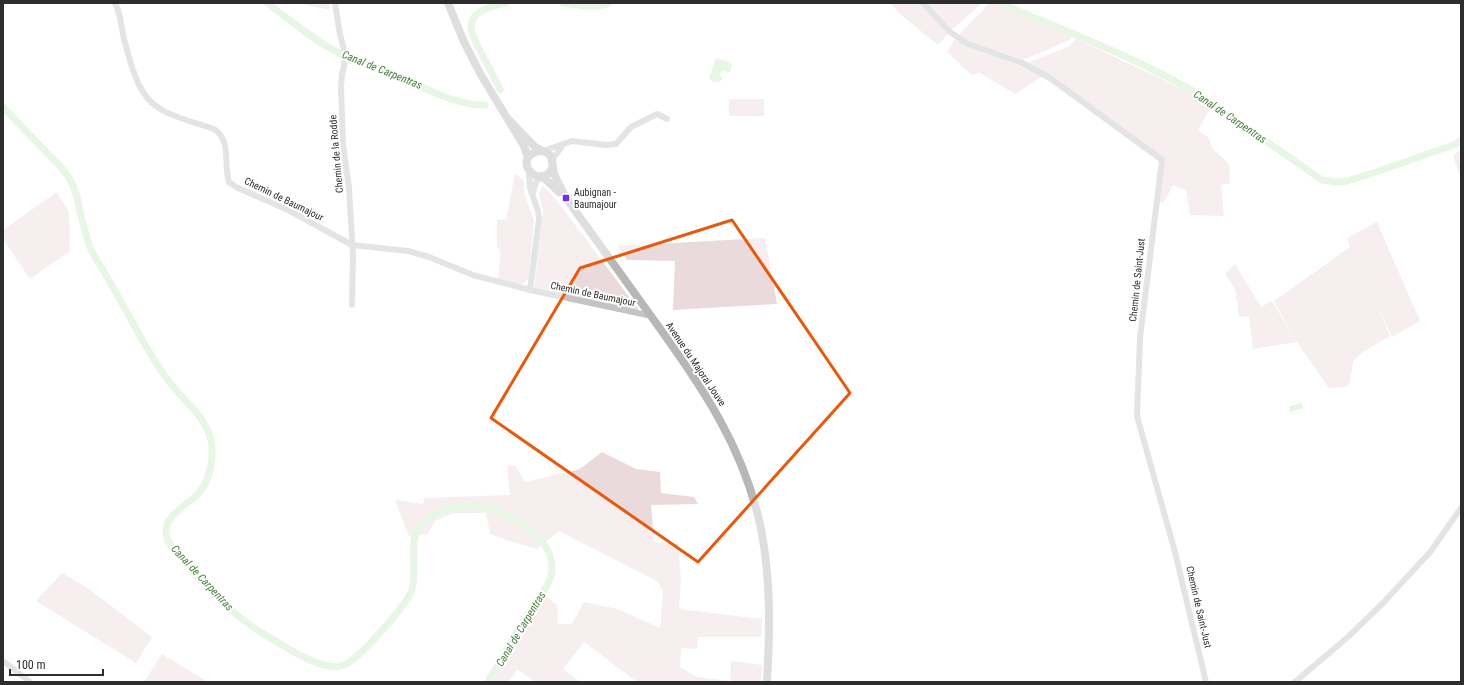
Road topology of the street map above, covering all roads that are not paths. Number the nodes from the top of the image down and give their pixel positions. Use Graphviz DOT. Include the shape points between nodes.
graph roads {
  1 [pos="115,3"];
  2 [pos="335,3"];
  3 [pos="448,3"];
  4 [pos="923,3"];
  5 [pos="667,119"];
  6 [pos="509,120"];
  7 [pos="564,144"];
  8 [pos="542,151"];
  9 [pos="528,158"];
  10 [pos="553,163"];
  11 [pos="529,172"];
  12 [pos="541,176"];
  13 [pos="532,195"];
  14 [pos="566,198"];
  15 [pos="352,246"];
  16 [pos="530,290"];
  17 [pos="352,305"];
  18 [pos="652,316"];
  19 [pos="1461,508"];
  20 [pos="3,661"];
  21 [pos="30,682"];
  22 [pos="767,682"];
  23 [pos="1206,682"];
  24 [pos="1295,682"];
  1 -- 15 [label="street, Chemin de Baumajour" via="132,64 140,87 148,99 162,110 219,132 225,144 229,182 316,224"];
  2 -- 15 [label="street, Chemin de la Rodde" via="345,56 341,88 343,145 349,188"];
  3 -- 6 [label="main road, Avenue du Majoral Jouve" via="473,60"];
  4 -- 23 [label="street, Chemin de Saint-Just" via="950,32 968,44 1022,63 1050,78 1162,160 1140,338 1137,416 1175,552"];
  5 -- 7 [label="street" via="657,114 631,127 616,144 612,145 572,141"];
  6 -- 8 [label="main road, Avenue du Majoral Jouve" via="530,143"];
  6 -- 9 [label="main road, Avenue du Majoral Jouve"];
  7 -- 8 [label="street"];
  7 -- 10 [label="street"];
  8 -- 9 [label="main road" via="531,154"];
  8 -- 10 [label="main road, Avenue du Majoral Jouve" via="551,156"];
  9 -- 11 [label="main road, Avenue du Majoral Jouve"];
  10 -- 12 [label="main road" via="549,173"];
  10 -- 14 [label="main road, Avenue du Majoral Jouve" via="557,183"];
  11 -- 12 [label="main road, Avenue du Majoral Jouve"];
  11 -- 13 [label="street"];
  12 -- 13 [label="street"];
  12 -- 14 [label="main road, Avenue du Majoral Jouve"];
  13 -- 16 [label="street" via="539,223"];
  14 -- 18 [label="main road, Avenue du Majoral Jouve"];
  15 -- 16 [label="street, Chemin de Baumajour" via="408,251 473,275"];
  15 -- 17 [label="street, Chemin de la Rodde"];
  16 -- 18 [label="street, Chemin de Baumajour"];
  18 -- 22 [label="main road, Avenue du Majoral Jouve" via="715,409 749,486 760,527 768,576 770,616"];
  19 -- 24 [label="street" via="1431,551 1383,603"];
  20 -- 21 [label="street"];
}
